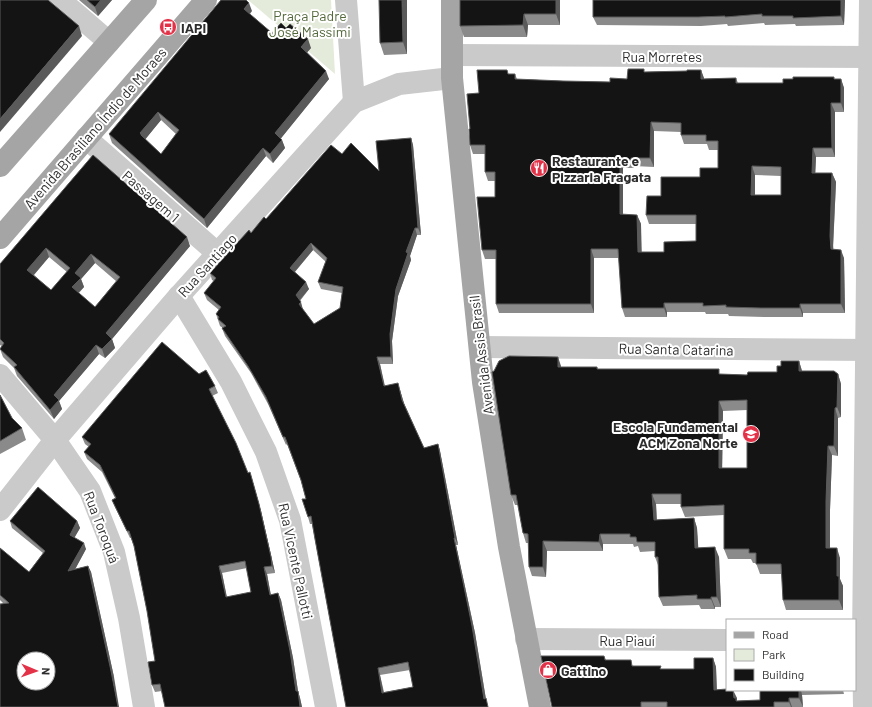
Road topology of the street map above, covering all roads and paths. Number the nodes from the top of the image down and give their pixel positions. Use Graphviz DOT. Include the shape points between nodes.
graph roads {
  1 [pos="60,0"];
  2 [pos="146,0"];
  3 [pos="206,0"];
  4 [pos="346,0"];
  5 [pos="452,0"];
  6 [pos="870,0"];
  7 [pos="109,42"];
  8 [pos="452,55"];
  9 [pos="871,57"];
  10 [pos="452,78"];
  11 [pos="354,102"];
  12 [pos="86,138"];
  13 [pos="0,166"];
  14 [pos="0,238"];
  15 [pos="217,253"];
  16 [pos="179,296"];
  17 [pos="480,347"];
  18 [pos="869,350"];
  19 [pos="0,374"];
  20 [pos="55,440"];
  21 [pos="0,510"];
  22 [pos="526,639"];
  23 [pos="726,640"];
  24 [pos="863,641"];
  25 [pos="144,707"];
  26 [pos="326,707"];
  27 [pos="540,707"];
  28 [pos="864,707"];
  1 -- 7 [label="street"];
  2 -- 7 [label="main road"];
  3 -- 12 [label="main road, Avenida Brasiliano Índio de Moraes"];
  4 -- 11 [label="street"];
  5 -- 8 [label="main road, Avenida Assis Brasil"];
  6 -- 9 [label="street"];
  7 -- 13 [label="main road"];
  8 -- 9 [label="street, Rua Morretes"];
  8 -- 10 [label="main road, Avenida Assis Brasil"];
  9 -- 18 [label="street"];
  10 -- 11 [label="street, Rua Santiago" via="399,84"];
  10 -- 17 [label="main road, Avenida Assis Brasil"];
  11 -- 15 [label="street, Rua Santiago"];
  12 -- 14 [label="main road, Avenida Brasiliano Índio de Moraes"];
  12 -- 15 [label="street, Passagem 1"];
  15 -- 16 [label="street, Rua Santiago"];
  16 -- 20 [label="street, Rua Santiago"];
  16 -- 26 [label="street, Rua Vicente Pallotti" via="231,382 266,452 290,520"];
  17 -- 18 [label="street, Rua Santa Catarina"];
  17 -- 22 [label="main road, Avenida Assis Brasil" via="483,382"];
  18 -- 24 [label="street"];
  19 -- 20 [label="street, Rua Toroquá"];
  20 -- 21 [label="street, Rua Santiago"];
  20 -- 25 [label="street, Rua Toroquá" via="90,491 114,552 129,618"];
  22 -- 23 [label="street, Rua Piauí"];
  22 -- 27 [label="main road, Avenida Assis Brasil"];
  24 -- 28 [label="street"];
}
